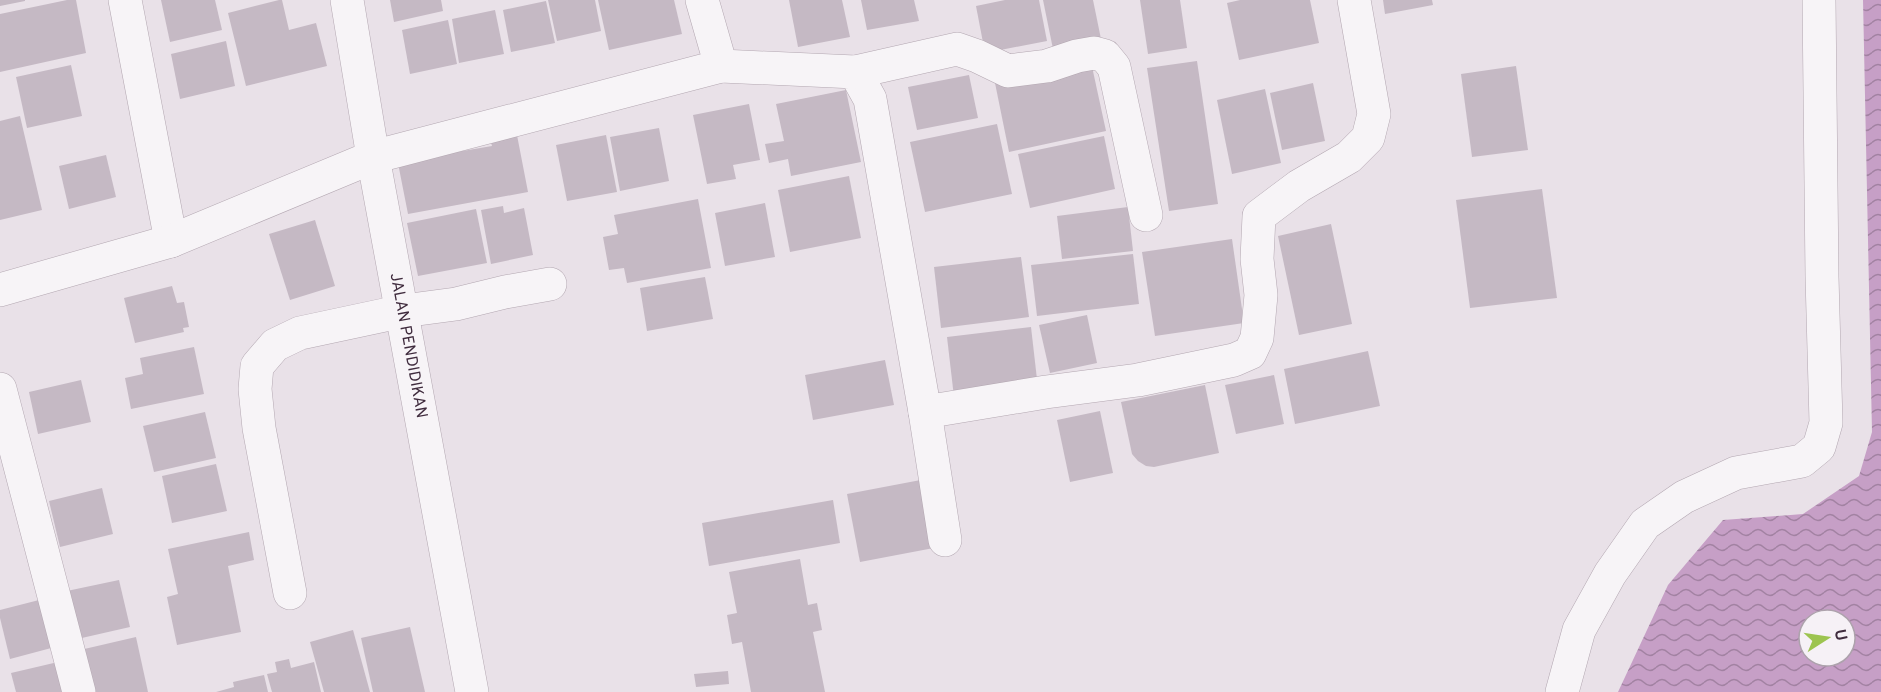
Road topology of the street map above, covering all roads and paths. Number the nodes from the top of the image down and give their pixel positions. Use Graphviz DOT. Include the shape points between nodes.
graph roads {
  1 [pos="124,0"];
  2 [pos="347,0"];
  3 [pos="702,0"];
  4 [pos="1354,0"];
  5 [pos="1819,0"];
  6 [pos="721,66"];
  7 [pos="855,72"];
  8 [pos="373,157"];
  9 [pos="1146,215"];
  10 [pos="171,240"];
  11 [pos="550,284"];
  12 [pos="0,290"];
  13 [pos="403,311"];
  14 [pos="0,389"];
  15 [pos="925,412"];
  16 [pos="13,491"];
  17 [pos="945,540"];
  18 [pos="290,593"];
  19 [pos="79,692"];
  20 [pos="472,692"];
  21 [pos="1562,692"];
  1 -- 10 [label="street"];
  2 -- 8 [label="street, JALAN PENDIDIKAN"];
  3 -- 6 [label="street"];
  4 -- 15 [label="street" via="1374,114 1368,138 1349,157 1299,186 1259,216 1257,259 1261,295 1257,338 1250,352 1234,360 1138,380"];
  5 -- 21 [label="street" via="1826,423 1819,447 1802,461 1736,473 1684,497 1645,524 1610,574 1579,630"];
  6 -- 7 [label="street"];
  6 -- 8 [label="street"];
  7 -- 9 [label="street" via="957,49 1008,71 1047,66 1094,53 1106,56 1114,67"];
  7 -- 15 [label="street" via="870,99"];
  8 -- 10 [label="street"];
  8 -- 13 [label="street, JALAN PENDIDIKAN"];
  10 -- 12 [label="street"];
  11 -- 13 [label="street"];
  13 -- 18 [label="street" via="300,333 275,345 256,366 259,428"];
  13 -- 20 [label="street, JALAN PENDIDIKAN"];
  14 -- 16 [label="street"];
  15 -- 17 [label="street"];
  16 -- 19 [label="street"];
}
